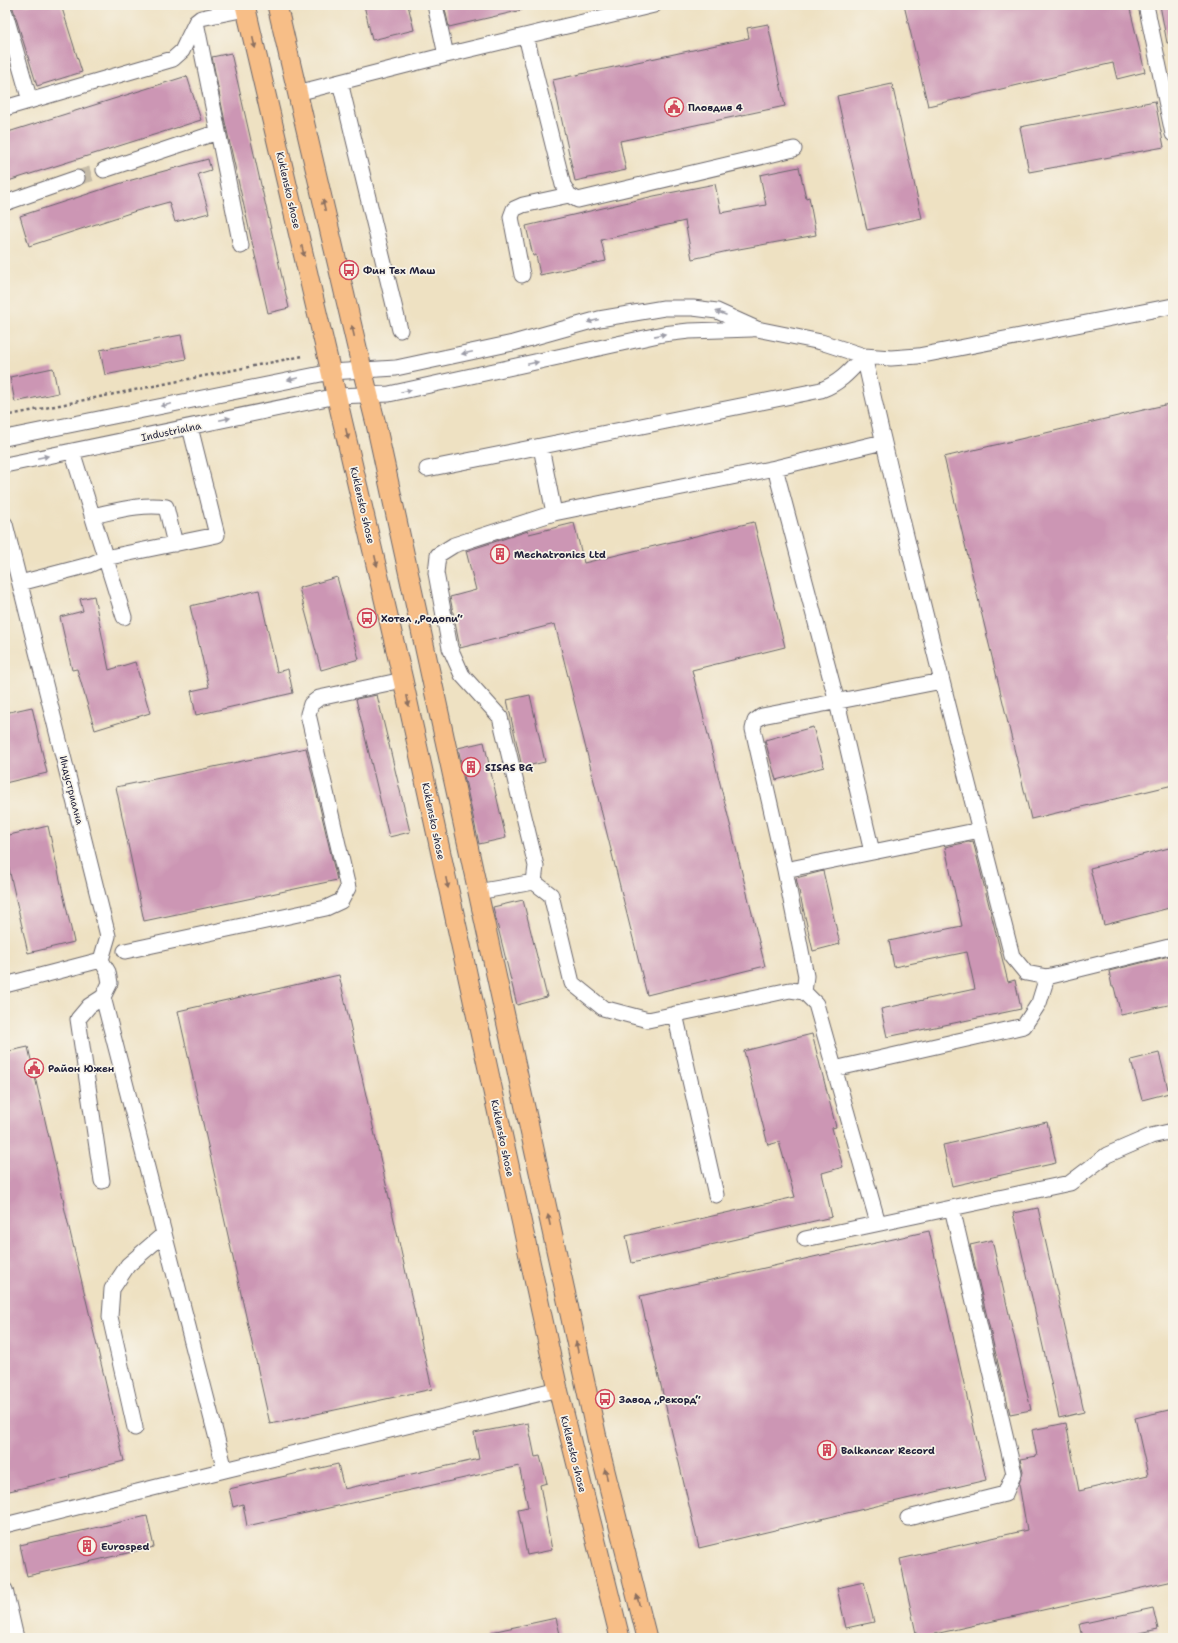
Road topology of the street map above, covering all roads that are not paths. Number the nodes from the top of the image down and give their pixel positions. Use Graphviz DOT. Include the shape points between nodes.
graph roads {
  1 [pos="277,5"];
  2 [pos="435,5"];
  3 [pos="654,5"];
  4 [pos="1146,5"];
  5 [pos="246,7"];
  6 [pos="5,13"];
  7 [pos="196,22"];
  8 [pos="526,36"];
  9 [pos="8,37"];
  10 [pos="446,54"];
  11 [pos="340,82"];
  12 [pos="297,93"];
  13 [pos="30,101"];
  14 [pos="5,108"];
  15 [pos="218,132"];
  16 [pos="1173,134"];
  17 [pos="794,150"];
  18 [pos="104,170"];
  19 [pos="78,178"];
  20 [pos="569,195"];
  21 [pos="5,203"];
  22 [pos="241,246"];
  23 [pos="522,275"];
  24 [pos="1173,306"];
  25 [pos="757,329"];
  26 [pos="400,330"];
  27 [pos="864,356"];
  28 [pos="362,370"];
  29 [pos="332,372"];
  30 [pos="368,394"];
  31 [pos="337,396"];
  32 [pos="190,427"];
  33 [pos="5,438"];
  34 [pos="883,442"];
  35 [pos="541,446"];
  36 [pos="72,451"];
  37 [pos="5,465"];
  38 [pos="775,468"];
  39 [pos="427,469"];
  40 [pos="554,514"];
  41 [pos="92,516"];
  42 [pos="5,524"];
  43 [pos="176,544"];
  44 [pos="106,558"];
  45 [pos="20,583"];
  46 [pos="124,617"];
  47 [pos="403,680"];
  48 [pos="942,681"];
  49 [pos="838,702"];
  50 [pos="980,830"];
  51 [pos="872,852"];
  52 [pos="785,870"];
  53 [pos="534,882"];
  54 [pos="477,892"];
  55 [pos="1173,946"];
  56 [pos="125,951"];
  57 [pos="101,960"];
  58 [pos="1047,978"];
  59 [pos="5,985"];
  60 [pos="804,992"];
  61 [pos="103,997"];
  62 [pos="675,1014"];
  63 [pos="834,1069"];
  64 [pos="1173,1131"];
  65 [pos="102,1180"];
  66 [pos="716,1196"];
  67 [pos="952,1208"];
  68 [pos="878,1223"];
  69 [pos="164,1234"];
  70 [pos="804,1239"];
  71 [pos="558,1389"];
  72 [pos="135,1428"];
  73 [pos="225,1470"];
  74 [pos="908,1518"];
  75 [pos="5,1525"];
  76 [pos="5,1590"];
  77 [pos="16,1638"];
  78 [pos="620,1638"];
  79 [pos="647,1638"];
  1 -- 12 [label="main road"];
  2 -- 10 [label="street"];
  3 -- 8 [label="street"];
  4 -- 16 [label="street"];
  5 -- 7 [label="street" via="201,18"];
  5 -- 29 [label="main road, Kuklensko shose, one-way"];
  6 -- 9 [label="street"];
  7 -- 13 [label="street" via="182,51 173,59"];
  7 -- 15 [label="street"];
  8 -- 10 [label="street"];
  8 -- 20 [label="street" via="563,186"];
  9 -- 13 [label="street"];
  10 -- 11 [label="street"];
  11 -- 12 [label="street"];
  11 -- 26 [label="street"];
  28 -- 12 [label="main road, one-way"];
  13 -- 14 [label="street"];
  15 -- 18 [label="street"];
  15 -- 22 [label="street"];
  17 -- 20 [label="street" via="578,200"];
  19 -- 21 [label="street"];
  20 -- 23 [label="street" via="523,204 514,209 511,217"];
  24 -- 27 [label="street" via="924,355 891,358"];
  25 -- 27 [label="street" via="821,342"];
  25 -- 28 [label="street, one-way" via="717,311 664,308 599,320 513,343 396,368"];
  30 -- 25 [label="street, Industrialna, one-way" via="389,394 663,334"];
  27 -- 34 [label="street"];
  27 -- 35 [label="street" via="834,386 821,390"];
  28 -- 29 [label="street"];
  28 -- 30 [label="main road"];
  29 -- 31 [label="main road, Kuklensko shose"];
  29 -- 33 [label="street, one-way"];
  30 -- 31 [label="street, Industrialna"];
  30 -- 54 [label="main road"];
  32 -- 31 [label="street, Industrialna, one-way"];
  31 -- 47 [label="main road, Kuklensko shose, one-way"];
  32 -- 36 [label="street, Industrialna"];
  32 -- 43 [label="street" via="218,535"];
  34 -- 38 [label="street"];
  34 -- 48 [label="street"];
  35 -- 39 [label="street"];
  35 -- 40 [label="street"];
  37 -- 36 [label="street, Industrialna, one-way"];
  36 -- 41 [label="street"];
  38 -- 40 [label="street"];
  38 -- 49 [label="street"];
  40 -- 53 [label="street" via="454,545 438,555 436,573 450,648 462,675 500,717 536,866"];
  41 -- 43 [label="street" via="156,505 166,507"];
  41 -- 44 [label="street"];
  42 -- 45 [label="street, Индустриална"];
  43 -- 44 [label="street"];
  44 -- 45 [label="street"];
  44 -- 46 [label="street"];
  45 -- 57 [label="street, Индустриална" via="108,936"];
  47 -- 56 [label="street" via="319,698 311,704 308,714 348,888 341,901 326,908"];
  47 -- 71 [label="main road, Kuklensko shose, one-way"];
  48 -- 49 [label="street"];
  48 -- 50 [label="street"];
  49 -- 51 [label="street"];
  49 -- 52 [label="street" via="762,716 755,721 753,729"];
  50 -- 51 [label="street"];
  50 -- 58 [label="street" via="1012,956 1026,973"];
  51 -- 52 [label="street"];
  52 -- 60 [label="street" via="806,976"];
  53 -- 54 [label="street"];
  53 -- 62 [label="street" via="551,895 572,983 603,1008 648,1020"];
  79 -- 54 [label="main road, one-way" via="599,1447"];
  55 -- 58 [label="street"];
  57 -- 59 [label="street"];
  57 -- 61 [label="street" via="108,972 110,983"];
  58 -- 63 [label="street" via="1039,1003 1024,1026"];
  60 -- 62 [label="street" via="790,990"];
  60 -- 63 [label="street" via="816,1004"];
  61 -- 65 [label="street" via="89,1006 78,1019"];
  61 -- 69 [label="street"];
  62 -- 66 [label="street"];
  63 -- 68 [label="street"];
  64 -- 67 [label="street" via="1150,1136 1107,1155 1070,1183"];
  67 -- 68 [label="street"];
  67 -- 74 [label="street" via="1014,1473 1005,1494"];
  68 -- 70 [label="street"];
  69 -- 72 [label="street" via="128,1265 112,1289 110,1317"];
  69 -- 73 [label="street"];
  71 -- 73 [label="street"];
  71 -- 78 [label="main road, Kuklensko shose"];
  73 -- 75 [label="street"];
  76 -- 77 [label="street"];
}
